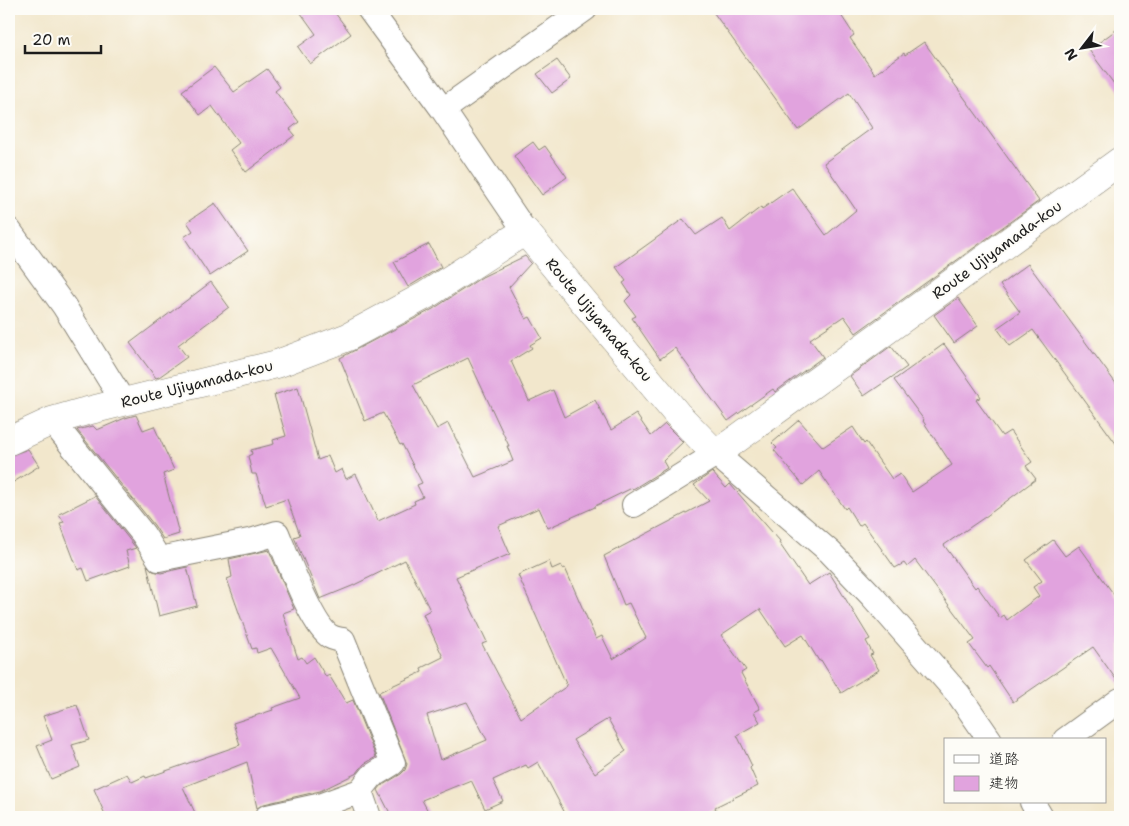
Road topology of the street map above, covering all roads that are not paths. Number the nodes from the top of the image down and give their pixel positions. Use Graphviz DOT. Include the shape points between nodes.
graph roads {
  1 [pos="369,9"];
  2 [pos="585,9"];
  3 [pos="443,110"];
  4 [pos="1120,161"];
  5 [pos="9,230"];
  6 [pos="525,231"];
  7 [pos="124,403"];
  8 [pos="52,421"];
  9 [pos="9,441"];
  10 [pos="716,454"];
  11 [pos="634,505"];
  12 [pos="1120,700"];
  13 [pos="989,738"];
  14 [pos="1068,738"];
  15 [pos="360,791"];
  16 [pos="1033,804"];
  17 [pos="267,817"];
  18 [pos="369,817"];
  19 [pos="1041,817"];
  1 -- 3 [label="street"];
  2 -- 3 [label="street"];
  3 -- 6 [label="street"];
  4 -- 10 [label="main road, Route Ujiyamada-kou"];
  5 -- 7 [label="street" via="64,306"];
  6 -- 7 [label="main road, Route Ujiyamada-kou" via="426,295 348,337 277,364"];
  6 -- 10 [label="main road, Route Ujiyamada-kou" via="677,414"];
  7 -- 8 [label="main road, Route Ujiyamada-kou"];
  8 -- 9 [label="main road, Route Ujiyamada-kou"];
  8 -- 15 [label="street" via="143,534 159,559 277,533 314,618 327,634 343,640 393,763 372,776"];
  10 -- 11 [label="street"];
  10 -- 13 [label="street" via="830,552 959,695"];
  12 -- 14 [label="street"];
  15 -- 17 [label="street"];
  15 -- 18 [label="street"];
  16 -- 19 [label="street"];
}
